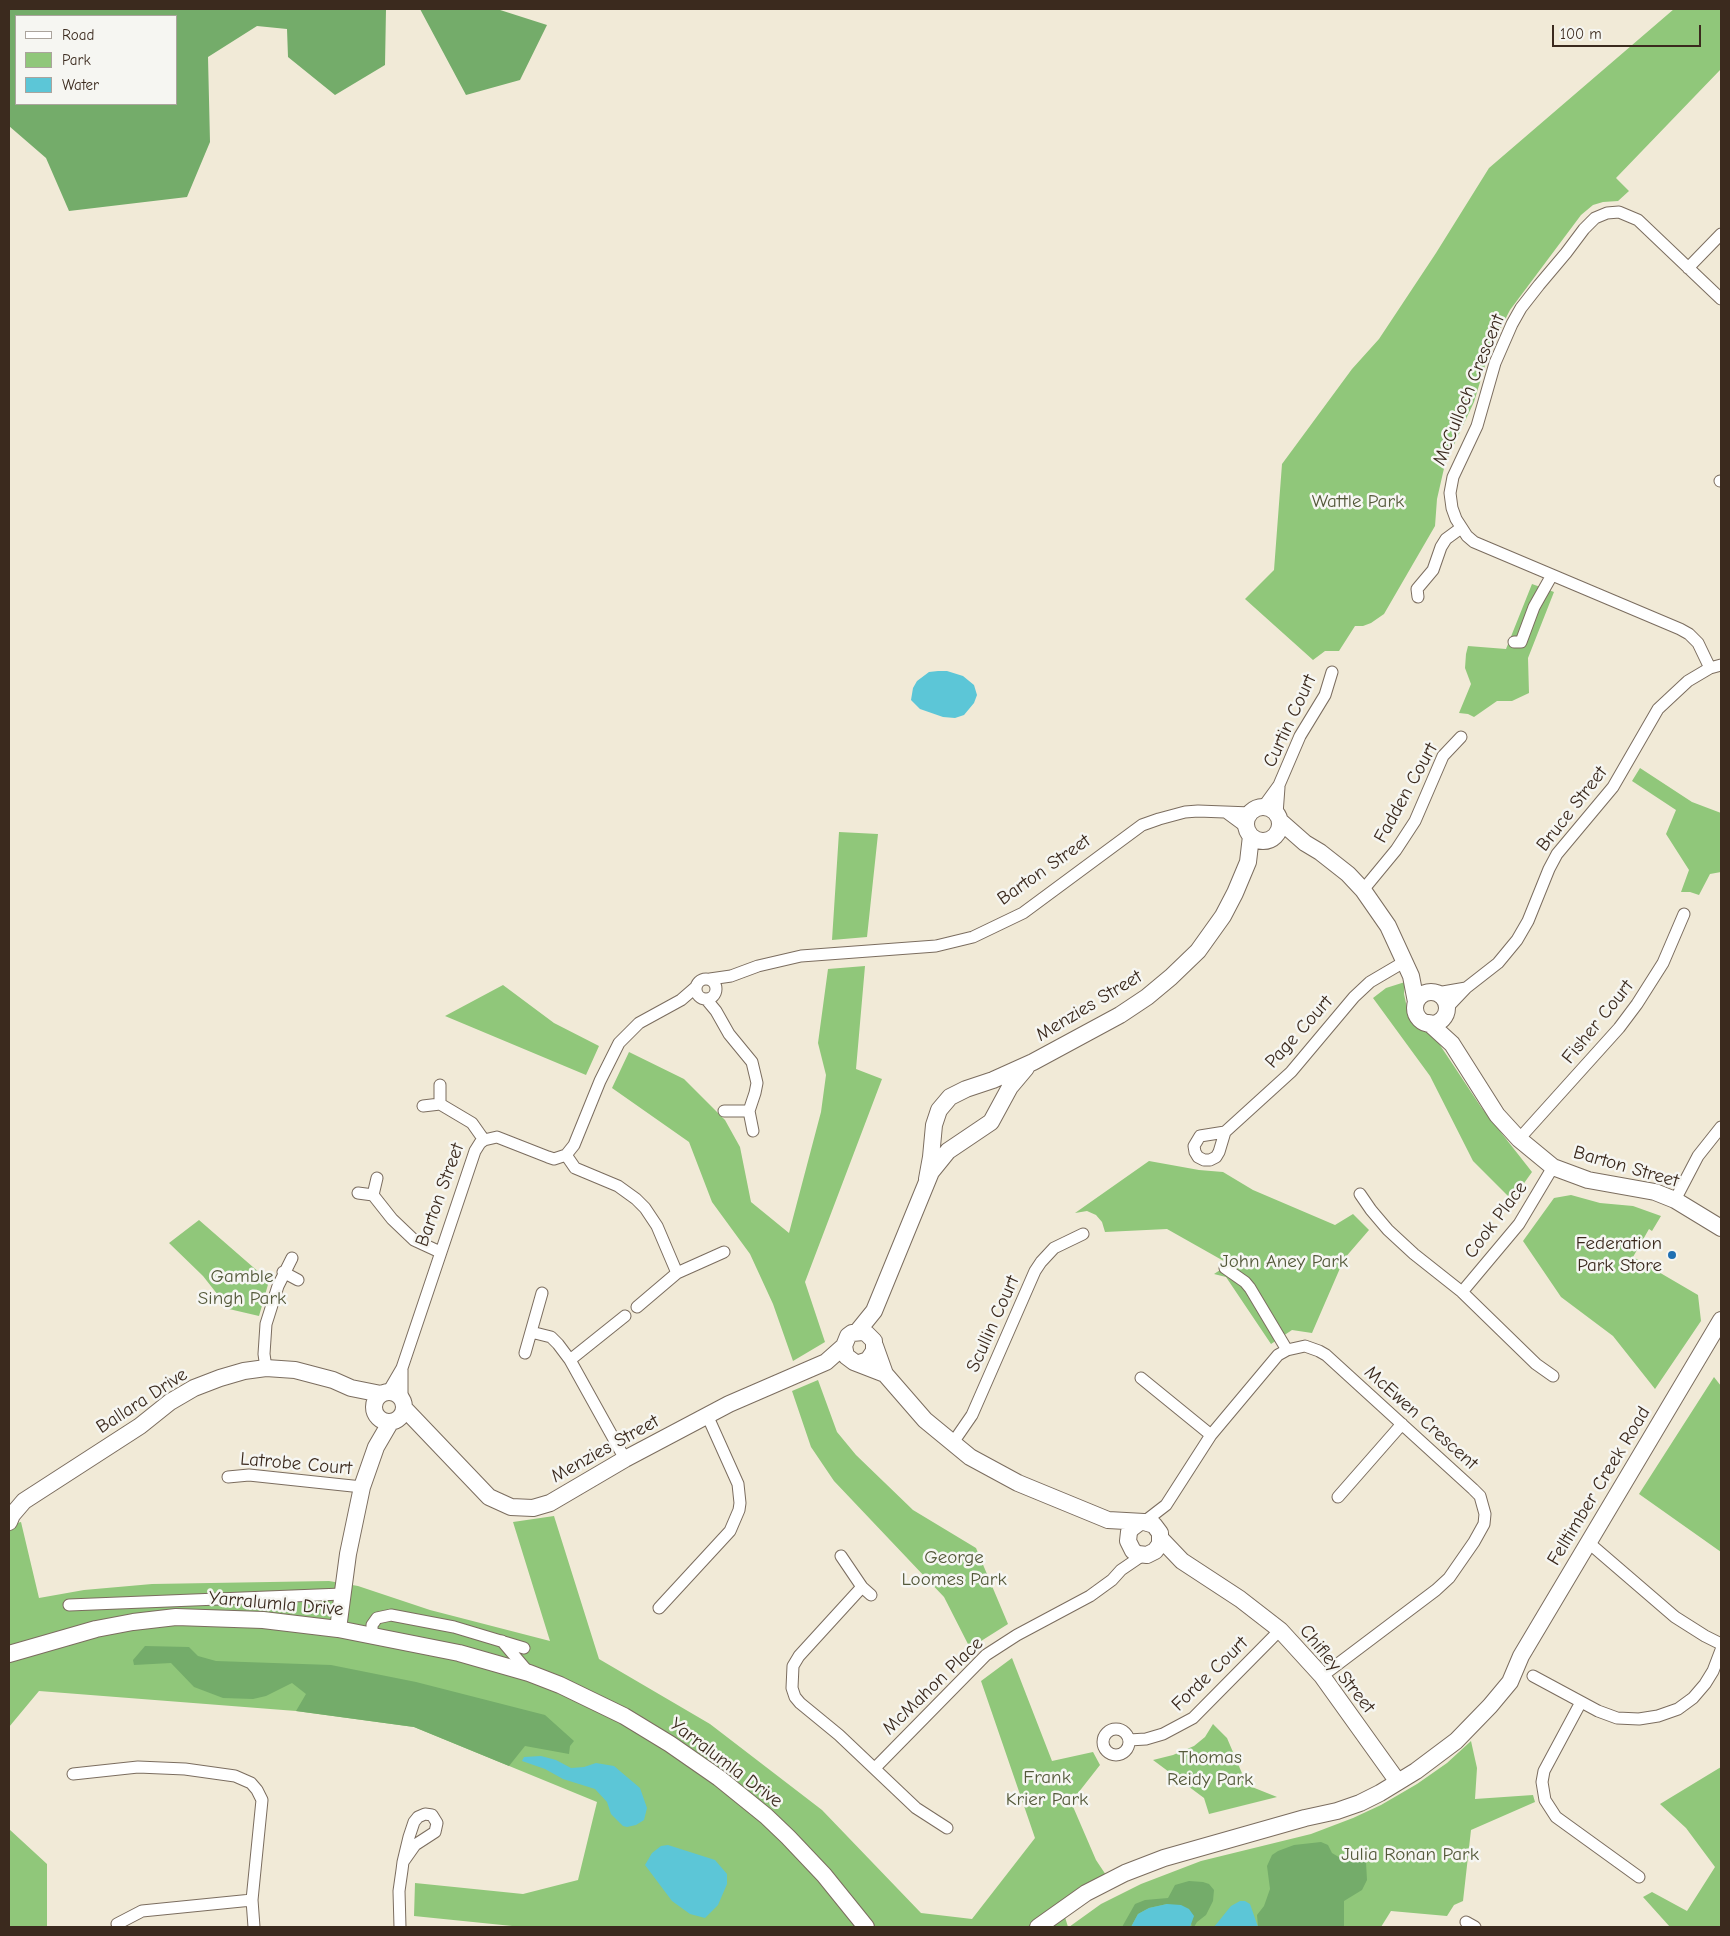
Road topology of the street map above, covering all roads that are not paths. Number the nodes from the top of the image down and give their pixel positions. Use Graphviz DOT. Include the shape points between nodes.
graph roads {
  1 [pos="1721,234"];
  2 [pos="1688,268"];
  3 [pos="1721,299"];
  4 [pos="1461,528"];
  5 [pos="1552,575"];
  6 [pos="1418,597"];
  7 [pos="1514,642"];
  8 [pos="1716,666"];
  9 [pos="1332,672"];
  10 [pos="1461,737"];
  11 [pos="1263,825"];
  12 [pos="1363,890"];
  13 [pos="1684,914"];
  14 [pos="1408,969"];
  15 [pos="731,976"];
  16 [pos="710,979"];
  17 [pos="1466,988"];
  18 [pos="1435,992"];
  19 [pos="707,994"];
  20 [pos="1416,1002"];
  21 [pos="1446,1011"];
  22 [pos="1429,1023"];
  23 [pos="1452,1044"];
  24 [pos="1033,1062"];
  25 [pos="440,1085"];
  26 [pos="440,1104"];
  27 [pos="423,1106"];
  28 [pos="749,1111"];
  29 [pos="724,1112"];
  30 [pos="1721,1127"];
  31 [pos="753,1131"];
  32 [pos="1225,1132"];
  33 [pos="1519,1139"];
  34 [pos="484,1140"];
  35 [pos="566,1155"];
  36 [pos="1553,1167"];
  37 [pos="377,1178"];
  38 [pos="927,1179"];
  39 [pos="358,1193"];
  40 [pos="1360,1194"];
  41 [pos="373,1195"];
  42 [pos="1675,1200"];
  43 [pos="1721,1228"];
  44 [pos="1083,1234"];
  45 [pos="440,1252"];
  46 [pos="724,1252"];
  47 [pos="292,1258"];
  48 [pos="1225,1268"];
  49 [pos="283,1272"];
  50 [pos="677,1273"];
  51 [pos="298,1280"];
  52 [pos="1462,1292"];
  53 [pos="542,1293"];
  54 [pos="637,1307"];
  55 [pos="874,1311"];
  56 [pos="625,1316"];
  57 [pos="1718,1327"];
  58 [pos="531,1332"];
  59 [pos="858,1332"];
  60 [pos="874,1344"];
  61 [pos="1287,1350"];
  62 [pos="525,1352"];
  63 [pos="851,1356"];
  64 [pos="570,1360"];
  65 [pos="266,1368"];
  66 [pos="885,1374"];
  67 [pos="1553,1376"];
  68 [pos="1141,1378"];
  69 [pos="389,1408"];
  70 [pos="708,1415"];
  71 [pos="1402,1424"];
  72 [pos="1211,1435"];
  73 [pos="952,1444"];
  74 [pos="625,1459"];
  75 [pos="228,1477"];
  76 [pos="362,1487"];
  77 [pos="1338,1497"];
  78 [pos="1166,1505"];
  79 [pos="12,1510"];
  80 [pos="1108,1520"];
  81 [pos="1142,1522"];
  82 [pos="1161,1536"];
  83 [pos="1589,1543"];
  84 [pos="1138,1549"];
  85 [pos="841,1556"];
  86 [pos="1182,1560"];
  87 [pos="862,1587"];
  88 [pos="342,1594"];
  89 [pos="872,1594"];
  90 [pos="185,1600"];
  91 [pos="69,1605"];
  92 [pos="659,1608"];
  93 [pos="176,1617"];
  94 [pos="338,1628"];
  95 [pos="1280,1630"];
  96 [pos="372,1635"];
  97 [pos="502,1641"];
  98 [pos="1721,1644"];
  99 [pos="524,1648"];
  100 [pos="1721,1650"];
  101 [pos="9,1654"];
  102 [pos="529,1674"];
  103 [pos="1322,1676"];
  104 [pos="1533,1676"];
  105 [pos="1581,1702"];
  106 [pos="1129,1740"];
  107 [pos="875,1768"];
  108 [pos="73,1774"];
  109 [pos="1396,1778"];
  110 [pos="948,1828"];
  111 [pos="404,1862"];
  112 [pos="1638,1877"];
  113 [pos="252,1900"];
  114 [pos="117,1924"];
  115 [pos="254,1927"];
  116 [pos="400,1927"];
  117 [pos="866,1927"];
  118 [pos="1038,1927"];
  1 -- 2 [label="street"];
  2 -- 3 [label="street, McCulloch Crescent"];
  2 -- 4 [label="street, McCulloch Crescent" via="1629,214 1607,213 1595,218 1584,229 1521,308 1503,343 1477,426 1452,477 1452,508"];
  4 -- 5 [label="street, McCulloch Crescent" via="1474,542"];
  4 -- 6 [label="street" via="1441,547 1433,570 1417,589"];
  5 -- 7 [label="street" via="1534,607 1521,642"];
  5 -- 8 [label="street, McCulloch Crescent" via="1689,634"];
  8 -- 17 [label="street, Bruce Street" via="1688,681 1658,709 1613,787 1557,854 1517,940 1498,964"];
  9 -- 11 [label="street, Curtin Court" via="1325,695 1300,736"];
  10 -- 12 [label="street, Fadden Court" via="1444,756 1414,821 1396,850"];
  11 -- 12 [label="street" via="1305,843 1336,864"];
  11 -- 15 [label="street, Barton Street" via="1227,813 1198,811 1159,818 1142,825 1023,913 973,937 936,946 801,956"];
  11 -- 24 [label="street, Menzies Street" via="1223,916 1198,951 1147,997"];
  12 -- 14 [label="street" via="1388,926"];
  13 -- 33 [label="street, Fisher Court" via="1663,963 1637,1004"];
  14 -- 18 [label="street"];
  14 -- 20 [label="street"];
  14 -- 32 [label="street, Page Court" via="1370,982 1291,1072"];
  15 -- 16 [label="street, Barton Street"];
  15 -- 19 [label="street, Barton Street"];
  16 -- 19 [label="street" via="716,984"];
  16 -- 19 [label="street" via="701,980"];
  17 -- 18 [label="street, Bruce Street"];
  17 -- 21 [label="street, Bruce Street"];
  18 -- 20 [label="street" via="1423,994"];
  18 -- 21 [label="street" via="1444,998"];
  19 -- 28 [label="street" via="725,1028 747,1054 756,1073 755,1093"];
  19 -- 35 [label="street, Barton Street" via="681,1000 639,1023 619,1043 574,1145"];
  20 -- 22 [label="street" via="1418,1016"];
  21 -- 22 [label="street" via="1441,1020"];
  21 -- 23 [label="street, Barton Street"];
  22 -- 23 [label="street, Barton Street"];
  23 -- 33 [label="street, Barton Street" via="1497,1114"];
  24 -- 38 [label="street, Menzies Street" via="1020,1073 990,1122 944,1155"];
  24 -- 38 [label="street, Menzies Street" via="948,1099 939,1110 934,1125"];
  25 -- 26 [label="street"];
  26 -- 27 [label="street"];
  26 -- 34 [label="street" via="472,1124"];
  28 -- 29 [label="street"];
  28 -- 31 [label="street"];
  30 -- 42 [label="street" via="1698,1156"];
  33 -- 36 [label="street, Barton Street"];
  34 -- 35 [label="street, Barton Street" via="497,1137 554,1159"];
  34 -- 45 [label="street, Barton Street" via="475,1150"];
  35 -- 50 [label="street" via="575,1168 618,1186 645,1208 657,1226"];
  36 -- 42 [label="street, Barton Street" via="1588,1180 1642,1189"];
  36 -- 52 [label="street, Cook Place" via="1519,1224"];
  37 -- 41 [label="street"];
  38 -- 55 [label="street, Menzies Street"];
  39 -- 41 [label="street"];
  40 -- 52 [label="street" via="1388,1230"];
  41 -- 45 [label="street" via="414,1240"];
  42 -- 43 [label="street, Barton Street"];
  44 -- 73 [label="street, Scullin Court" via="1054,1248 1035,1271 972,1415"];
  45 -- 69 [label="street, Barton Street"];
  46 -- 50 [label="street"];
  47 -- 49 [label="street"];
  48 -- 61 [label="street" via="1250,1288"];
  49 -- 51 [label="street"];
  49 -- 65 [label="street" via="266,1324"];
  50 -- 54 [label="street"];
  52 -- 67 [label="street" via="1536,1364"];
  53 -- 58 [label="street"];
  55 -- 59 [label="street, Menzies Street"];
  55 -- 60 [label="street, Menzies Street"];
  56 -- 64 [label="street"];
  57 -- 83 [label="street, Felltimber Creek Road"];
  58 -- 62 [label="street"];
  58 -- 64 [label="street" via="551,1337"];
  59 -- 60 [label="street" via="867,1334"];
  59 -- 63 [label="street" via="848,1336"];
  60 -- 63 [label="street" via="874,1352 868,1360"];
  60 -- 66 [label="street"];
  61 -- 71 [label="street, McEwen Crescent" via="1305,1346 1319,1351"];
  61 -- 72 [label="street" via="1278,1355"];
  63 -- 66 [label="street"];
  63 -- 70 [label="street, Menzies Street" via="826,1362"];
  64 -- 74 [label="street"];
  65 -- 69 [label="street, Ballara Drive" via="295,1370 332,1380"];
  65 -- 79 [label="street, Ballara Drive" via="244,1371 194,1388"];
  66 -- 73 [label="street" via="925,1420"];
  68 -- 72 [label="street"];
  69 -- 74 [label="street, Menzies Street" via="423,1427 490,1497 511,1506 533,1508 550,1503"];
  69 -- 76 [label="street, Barton Street"];
  70 -- 74 [label="street, Menzies Street"];
  70 -- 92 [label="street" via="738,1484 739,1510 730,1531"];
  71 -- 77 [label="street"];
  71 -- 103 [label="street, McEwen Crescent" via="1480,1496 1486,1514 1484,1524 1460,1563 1436,1590"];
  72 -- 78 [label="street"];
  73 -- 80 [label="street" via="1018,1483"];
  75 -- 76 [label="street, Latrobe Court" via="249,1475"];
  76 -- 88 [label="street, Barton Street"];
  78 -- 81 [label="street"];
  78 -- 82 [label="street"];
  80 -- 81 [label="street"];
  80 -- 84 [label="street"];
  81 -- 82 [label="street" via="1154,1525"];
  81 -- 84 [label="street" via="1129,1532"];
  82 -- 84 [label="street" via="1158,1548"];
  82 -- 86 [label="street, Chifley Street"];
  83 -- 98 [label="street" via="1675,1616"];
  83 -- 109 [label="street, Felltimber Creek Road" via="1521,1656 1510,1682 1469,1728 1439,1754"];
  84 -- 86 [label="street, Chifley Street"];
  84 -- 107 [label="street, McMahon Place" via="1101,1589 986,1655"];
  85 -- 87 [label="street"];
  86 -- 95 [label="street, Chifley Street" via="1248,1604"];
  87 -- 89 [label="street"];
  87 -- 107 [label="street" via="798,1656 793,1666 792,1688 800,1703"];
  88 -- 90 [label="street, Yarralumla Drive"];
  88 -- 94 [label="street, Barton Street"];
  90 -- 91 [label="street, Yarralumla Drive"];
  90 -- 93 [label="street, Yarralumla Drive"];
  93 -- 94 [label="street, Yarralumla Drive" via="263,1620"];
  93 -- 101 [label="street, Yarralumla Drive" via="96,1629"];
  94 -- 96 [label="street, Yarralumla Drive"];
  95 -- 103 [label="street, Chifley Street"];
  95 -- 106 [label="street, Forde Court" via="1193,1718 1163,1734"];
  96 -- 97 [label="street" via="376,1618 391,1615"];
  96 -- 102 [label="street, Yarralumla Drive" via="459,1653"];
  97 -- 99 [label="street"];
  97 -- 102 [label="street"];
  100 -- 105 [label="street" via="1705,1684 1678,1709 1639,1719 1617,1718"];
  102 -- 117 [label="street, Yarralumla Drive" via="567,1688 624,1716 743,1796 830,1881"];
  103 -- 109 [label="street, Chifley Street"];
  104 -- 105 [label="street"];
  105 -- 112 [label="street" via="1544,1771 1542,1782 1546,1800 1556,1817"];
  107 -- 110 [label="street" via="916,1808"];
  108 -- 113 [label="street" via="138,1767 185,1769 235,1776 251,1783 262,1800"];
  109 -- 118 [label="street, Felltimber Creek Road" via="1360,1803 1164,1858 1125,1873 1086,1893"];
  111 -- 116 [label="street" via="399,1890"];
  113 -- 114 [label="street" via="142,1911"];
  113 -- 115 [label="street"];
}
